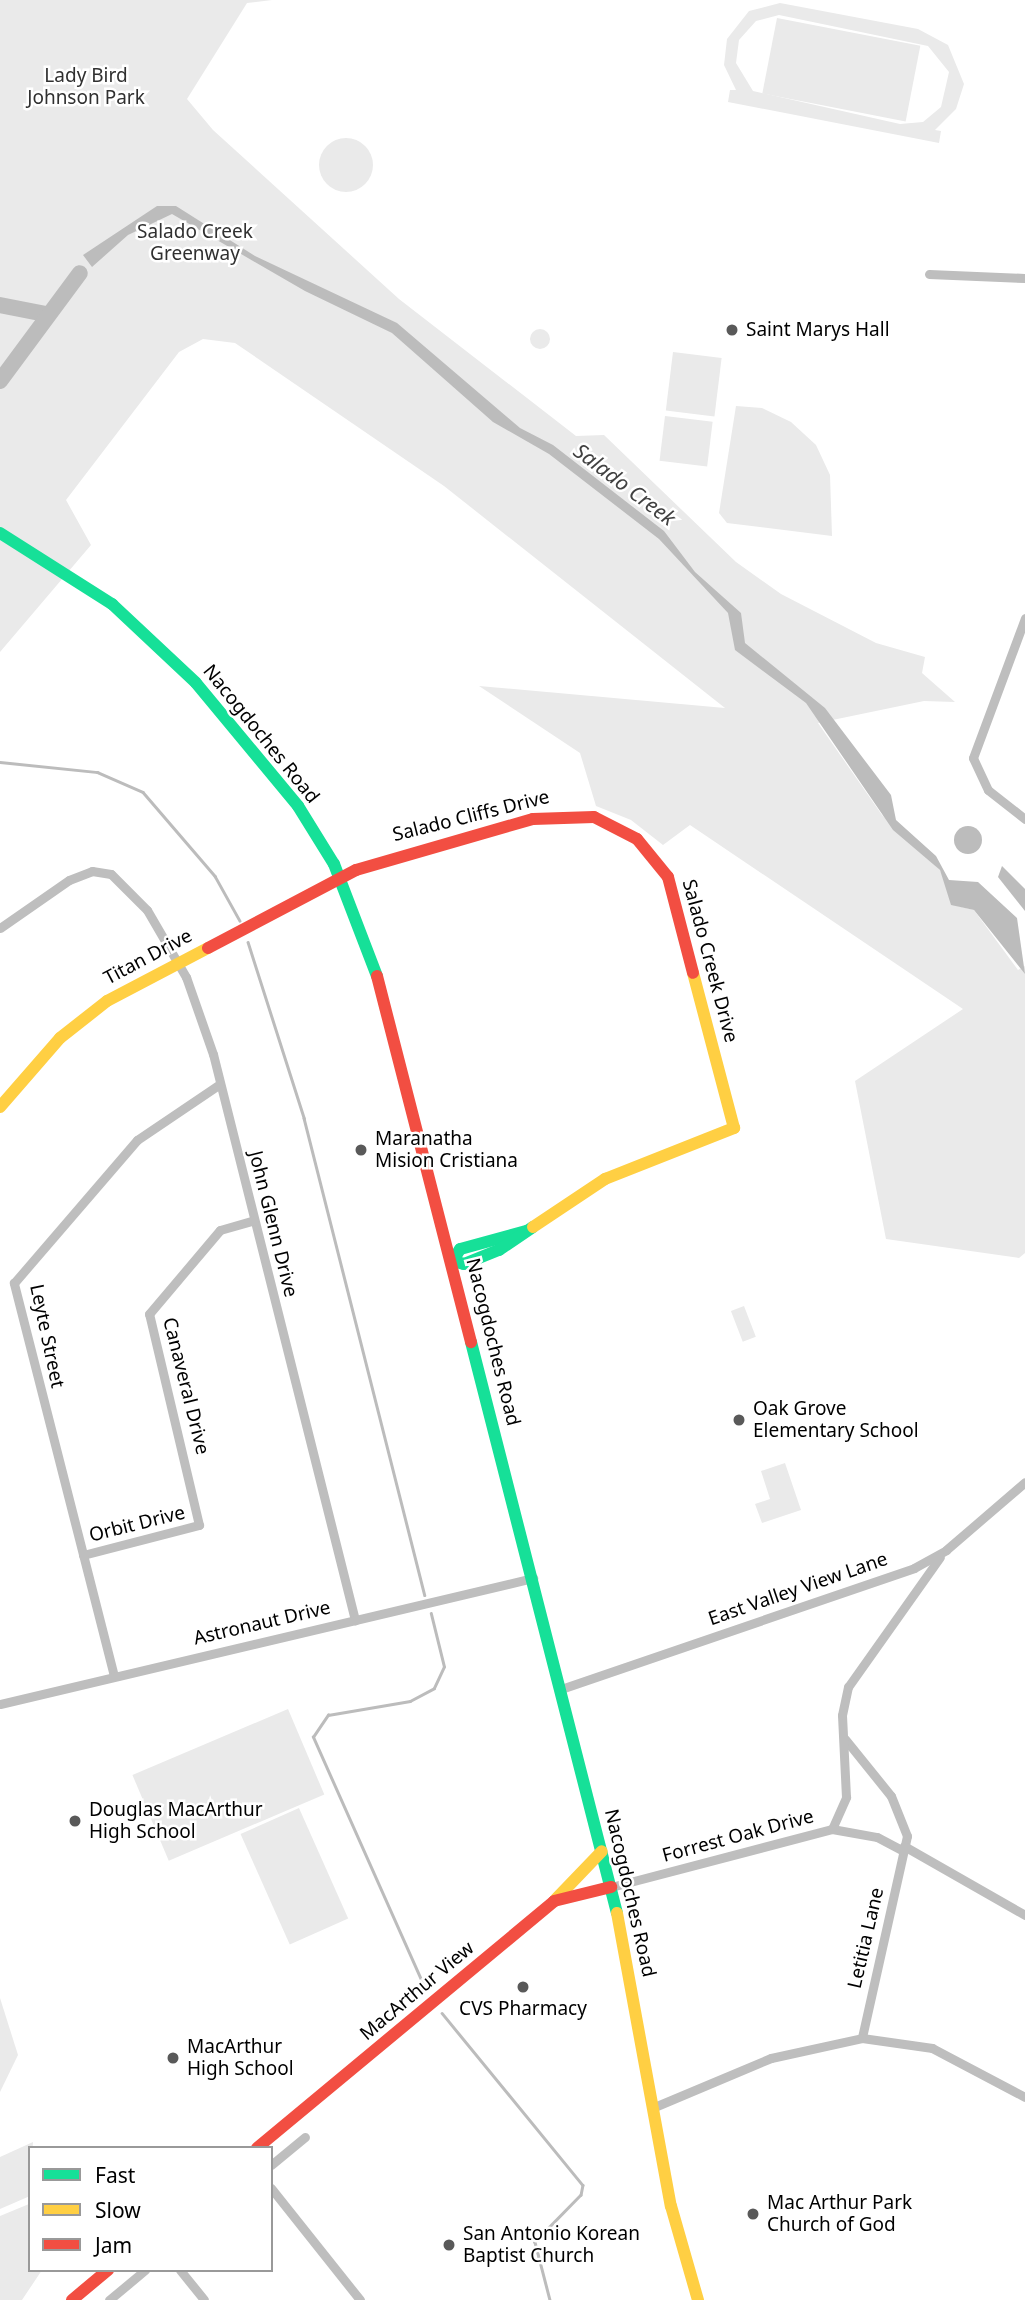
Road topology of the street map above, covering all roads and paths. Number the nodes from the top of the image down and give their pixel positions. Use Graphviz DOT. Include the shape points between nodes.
graph roads {
  1 [pos="929,274"];
  2 [pos="1025,278"];
  3 [pos="0,533"];
  4 [pos="1025,618"];
  5 [pos="1023,630"];
  6 [pos="1025,819"];
  7 [pos="614,825"];
  8 [pos="341,878"];
  9 [pos="0,928"];
  10 [pos="178,962"];
  11 [pos="220,1084"];
  12 [pos="0,1107"];
  13 [pos="254,1220"];
  14 [pos="453,1261"];
  15 [pos="1025,1482"];
  16 [pos="199,1525"];
  17 [pos="946,1550"];
  18 [pos="83,1555"];
  19 [pos="533,1578"];
  20 [pos="355,1620"];
  21 [pos="114,1676"];
  22 [pos="561,1689"];
  23 [pos="0,1704"];
  24 [pos="845,1739"];
  25 [pos="832,1829"];
  26 [pos="905,1844"];
  27 [pos="602,1851"];
  28 [pos="611,1887"];
  29 [pos="554,1902"];
  30 [pos="1025,1914"];
  31 [pos="862,2038"];
  32 [pos="1024,2095"];
  33 [pos="652,2108"];
  34 [pos="305,2137"];
  35 [pos="259,2146"];
  36 [pos="273,2163"];
  37 [pos="273,2191"];
  38 [pos="106,2272"];
  39 [pos="143,2272"];
  40 [pos="182,2272"];
  41 [pos="72,2300"];
  42 [pos="109,2300"];
  43 [pos="204,2300"];
  44 [pos="359,2300"];
  45 [pos="698,2300"];
  1 -- 2 [label="street"];
  3 -- 8 [label="main road, Nacogdoches Road" via="133,621 195,683 292,797"];
  4 -- 5 [label="street"];
  5 -- 6 [label="street" via="999,684 974,764 988,790"];
  7 -- 8 [label="main road, Salado Cliffs Drive" via="578,814 551,815 399,852"];
  7 -- 14 [label="main road, Salado Creek Drive" via="637,839 668,877 734,1128 605,1179 526,1231 464,1264"];
  8 -- 10 [label="main road, Titan Drive"];
  8 -- 14 [label="main road, Nacogdoches Road" via="384,991"];
  9 -- 10 [label="street, John Glenn Drive" via="69,880 99,872 133,891"];
  10 -- 11 [label="street, John Glenn Drive" via="199,1005"];
  10 -- 12 [label="main road, Titan Drive" via="72,1028"];
  11 -- 13 [label="street, John Glenn Drive"];
  11 -- 18 [label="street, Leyte Street" via="137,1140 14,1283"];
  13 -- 16 [label="street, Canaveral Drive" via="220,1230 149,1314"];
  13 -- 20 [label="street, John Glenn Drive"];
  14 -- 19 [label="main road, Nacogdoches Road"];
  15 -- 17 [label="street, East Valley View Lane"];
  16 -- 18 [label="street, Orbit Drive"];
  17 -- 22 [label="street, East Valley View Lane" via="900,1573"];
  17 -- 24 [label="street" via="851,1678 842,1715"];
  18 -- 21 [label="street, Leyte Street"];
  19 -- 20 [label="street, Astronaut Drive"];
  19 -- 22 [label="main road, Nacogdoches Road"];
  20 -- 21 [label="street, Astronaut Drive"];
  21 -- 23 [label="street, Astronaut Drive"];
  22 -- 27 [label="main road, Nacogdoches Road"];
  24 -- 25 [label="street" via="846,1797"];
  24 -- 26 [label="street" via="891,1796"];
  25 -- 26 [label="street"];
  25 -- 28 [label="street, Forrest Oak Drive"];
  26 -- 30 [label="street"];
  26 -- 31 [label="street, Letitia Lane"];
  27 -- 28 [label="main road, Nacogdoches Road"];
  27 -- 29 [label="main road"];
  28 -- 29 [label="main road, MacArthur View"];
  28 -- 33 [label="main road, Nacogdoches Road"];
  29 -- 35 [label="main road, MacArthur View"];
  31 -- 32 [label="street" via="932,2048"];
  31 -- 33 [label="street" via="771,2057"];
  33 -- 45 [label="main road, Nacogdoches Road"];
  34 -- 36 [label="street"];
  37 -- 44 [label="street"];
  38 -- 41 [label="main road"];
  39 -- 42 [label="street"];
  40 -- 43 [label="street"];
}
